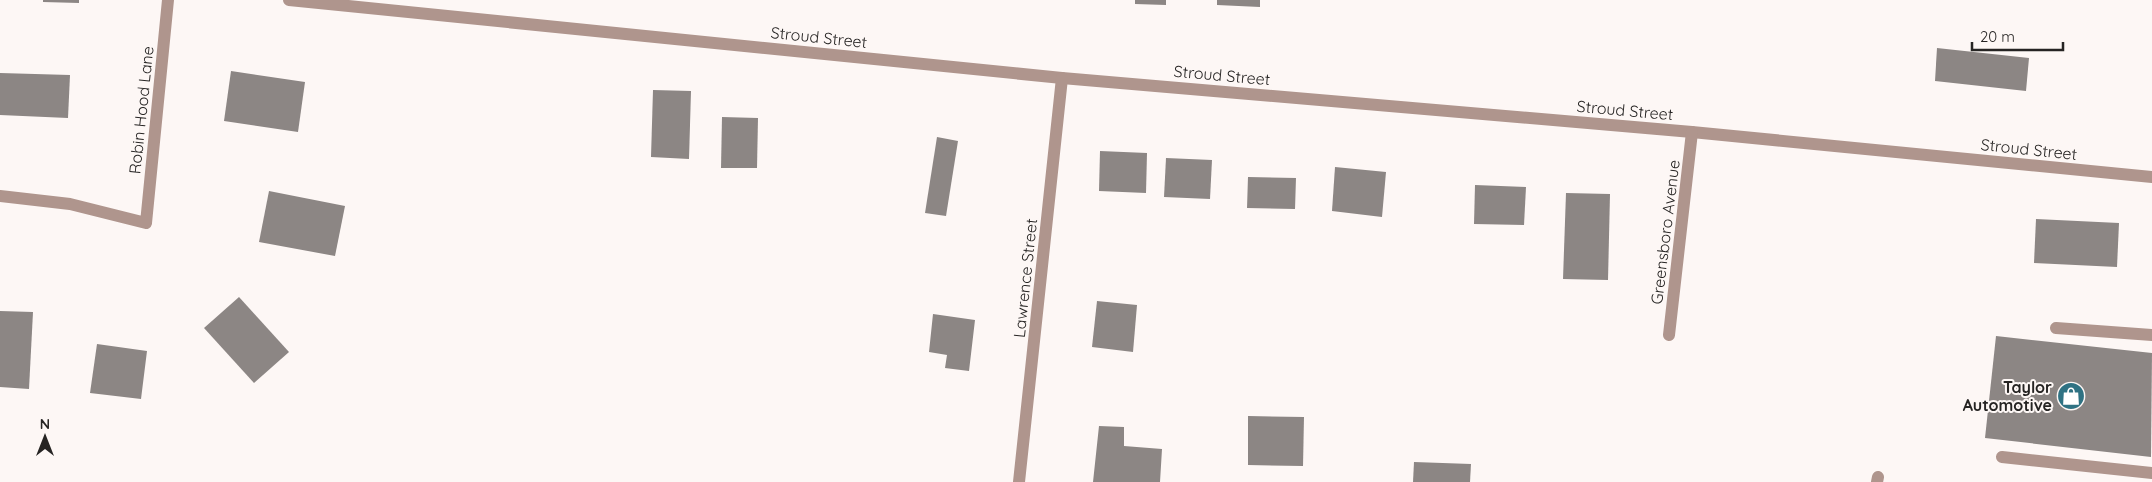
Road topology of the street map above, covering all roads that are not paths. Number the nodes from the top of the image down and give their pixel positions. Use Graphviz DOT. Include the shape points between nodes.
graph roads {
  1 [pos="168,0"];
  2 [pos="290,0"];
  3 [pos="1062,78"];
  4 [pos="1692,132"];
  5 [pos="2152,177"];
  6 [pos="0,196"];
  7 [pos="2056,328"];
  8 [pos="1669,335"];
  9 [pos="2152,335"];
  10 [pos="2002,457"];
  11 [pos="2152,473"];
  12 [pos="1019,482"];
  1 -- 6 [label="street, Robin Hood Lane" via="146,223 70,204"];
  2 -- 3 [label="street, Stroud Street"];
  3 -- 4 [label="street, Stroud Street"];
  3 -- 12 [label="street, Lawrence Street"];
  4 -- 5 [label="street, Stroud Street"];
  4 -- 8 [label="street, Greensboro Avenue"];
  7 -- 9 [label="street"];
  10 -- 11 [label="street"];
}
